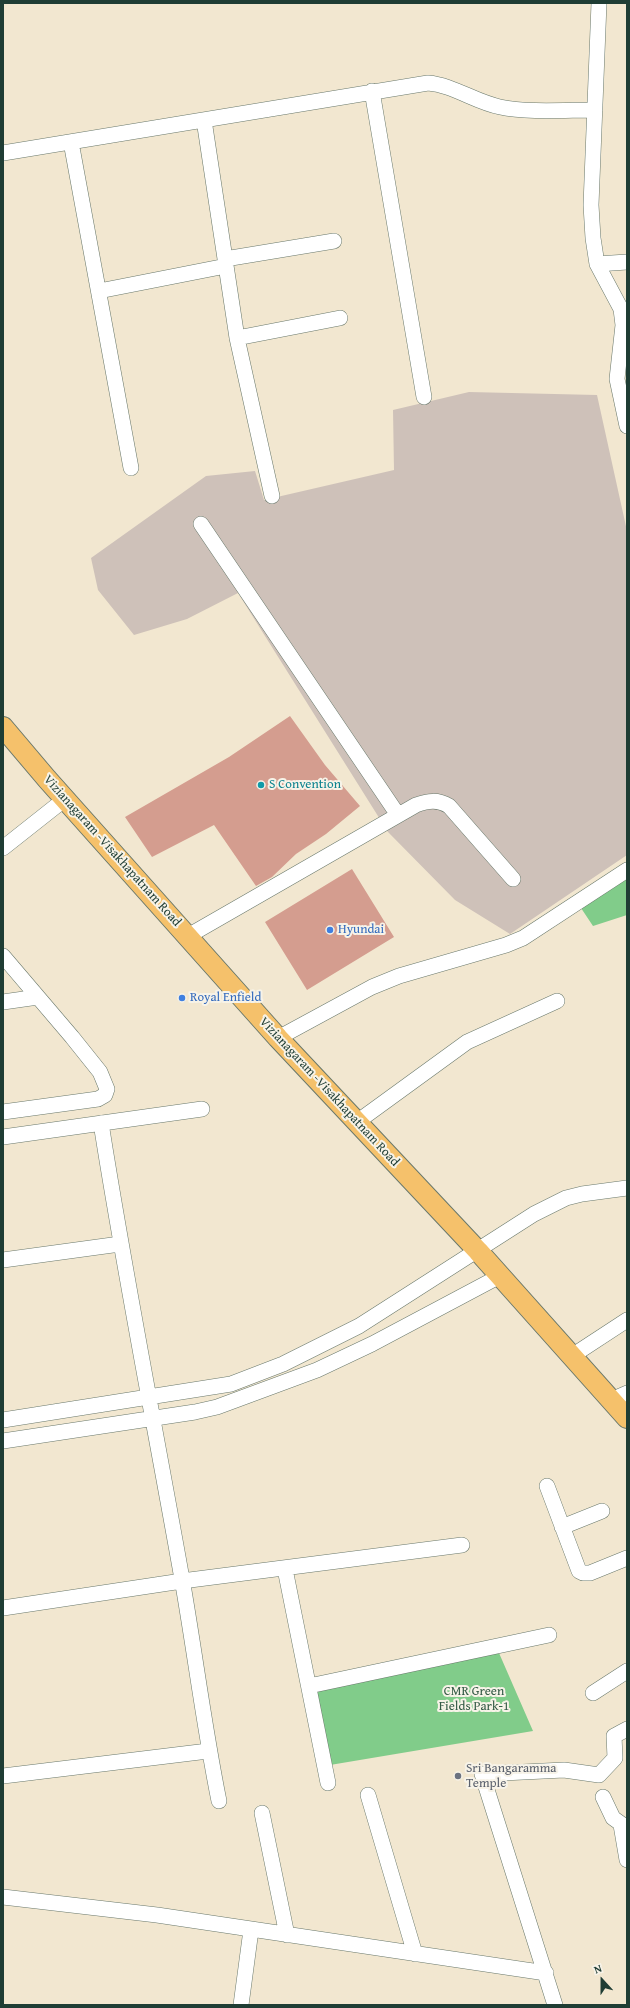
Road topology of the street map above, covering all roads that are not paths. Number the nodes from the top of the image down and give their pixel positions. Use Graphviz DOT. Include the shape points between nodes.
graph roads {
  1 [pos="599,3"];
  2 [pos="372,91"];
  3 [pos="595,110"];
  4 [pos="204,120"];
  5 [pos="71,142"];
  6 [pos="3,153"];
  7 [pos="334,242"];
  8 [pos="627,262"];
  9 [pos="225,263"];
  10 [pos="597,264"];
  11 [pos="98,291"];
  12 [pos="340,318"];
  13 [pos="237,338"];
  14 [pos="424,397"];
  15 [pos="627,426"];
  16 [pos="131,468"];
  17 [pos="272,496"];
  18 [pos="201,524"];
  19 [pos="3,727"];
  20 [pos="65,799"];
  21 [pos="398,815"];
  22 [pos="3,848"];
  23 [pos="627,870"];
  24 [pos="513,879"];
  25 [pos="188,936"];
  26 [pos="3,956"];
  27 [pos="38,997"];
  28 [pos="557,1001"];
  29 [pos="3,1002"];
  30 [pos="278,1038"];
  31 [pos="202,1109"];
  32 [pos="3,1112"];
  33 [pos="357,1122"];
  34 [pos="101,1123"];
  35 [pos="3,1137"];
  36 [pos="627,1188"];
  37 [pos="120,1244"];
  38 [pos="478,1251"];
  39 [pos="3,1260"];
  40 [pos="500,1276"];
  41 [pos="627,1320"];
  42 [pos="572,1356"];
  43 [pos="619,1397"];
  44 [pos="148,1398"];
  45 [pos="152,1418"];
  46 [pos="627,1418"];
  47 [pos="3,1420"];
  48 [pos="3,1441"];
  49 [pos="547,1486"];
  50 [pos="602,1511"];
  51 [pos="562,1527"];
  52 [pos="462,1545"];
  53 [pos="627,1558"];
  54 [pos="285,1569"];
  55 [pos="182,1581"];
  56 [pos="3,1608"];
  57 [pos="549,1635"];
  58 [pos="627,1671"];
  59 [pos="309,1686"];
  60 [pos="593,1692"];
  61 [pos="627,1729"];
  62 [pos="208,1751"];
  63 [pos="3,1776"];
  64 [pos="328,1783"];
  65 [pos="368,1795"];
  66 [pos="603,1797"];
  67 [pos="219,1801"];
  68 [pos="262,1813"];
  69 [pos="624,1826"];
  70 [pos="627,1860"];
  71 [pos="3,1897"];
  72 [pos="251,1930"];
  73 [pos="287,1936"];
  74 [pos="415,1954"];
  75 [pos="546,1973"];
  76 [pos="241,2005"];
  77 [pos="555,2005"];
  1 -- 3 [label="street"];
  2 -- 3 [label="street" via="437,84 502,107"];
  2 -- 4 [label="street"];
  2 -- 14 [label="street"];
  3 -- 10 [label="street" via="591,205"];
  4 -- 5 [label="street"];
  4 -- 9 [label="street"];
  5 -- 6 [label="street"];
  5 -- 11 [label="street"];
  7 -- 9 [label="street"];
  8 -- 10 [label="street"];
  9 -- 11 [label="street"];
  9 -- 13 [label="street"];
  10 -- 15 [label="street" via="621,309 623,325 617,379"];
  11 -- 16 [label="street"];
  12 -- 13 [label="street"];
  13 -- 17 [label="street"];
  18 -- 21 [label="street"];
  19 -- 20 [label="main road, Vizianagaram -Visakhapatnam Road"];
  20 -- 22 [label="street"];
  20 -- 25 [label="main road, Vizianagaram -Visakhapatnam Road"];
  21 -- 24 [label="street" via="416,805 442,802 449,806"];
  21 -- 25 [label="street"];
  23 -- 30 [label="street" via="523,938 399,976 372,987"];
  25 -- 30 [label="main road, Vizianagaram -Visakhapatnam Road"];
  26 -- 27 [label="street"];
  27 -- 29 [label="street"];
  27 -- 32 [label="street" via="100,1072 107,1089 105,1095 98,1098"];
  28 -- 33 [label="street" via="467,1042"];
  30 -- 33 [label="main road, Vizianagaram -Visakhapatnam Road"];
  31 -- 34 [label="street"];
  33 -- 38 [label="main road, Vizianagaram -Visakhapatnam Road"];
  34 -- 35 [label="street"];
  34 -- 37 [label="street"];
  36 -- 38 [label="street" via="566,1198 534,1214"];
  37 -- 39 [label="street"];
  37 -- 44 [label="street"];
  38 -- 40 [label="main road, Vizianagaram -Visakhapatnam Road"];
  38 -- 44 [label="street" via="359,1326 283,1364 231,1384"];
  40 -- 42 [label="main road, Vizianagaram -Visakhapatnam Road"];
  40 -- 45 [label="street" via="372,1344 317,1370 217,1407"];
  41 -- 42 [label="street"];
  42 -- 43 [label="main road, Vizianagaram -Visakhapatnam Road"];
  43 -- 46 [label="main road, Vizianagaram -Visakhapatnam Road"];
  44 -- 45 [label="street"];
  44 -- 47 [label="street"];
  45 -- 48 [label="street"];
  45 -- 55 [label="street"];
  49 -- 51 [label="street"];
  50 -- 51 [label="street"];
  51 -- 53 [label="street" via="577,1567 583,1574"];
  52 -- 54 [label="street"];
  54 -- 55 [label="street"];
  54 -- 59 [label="street"];
  55 -- 56 [label="street"];
  55 -- 62 [label="street"];
  57 -- 59 [label="street"];
  58 -- 60 [label="street"];
  59 -- 64 [label="street"];
  61 -- 75 [label="street" via="614,1736 615,1758 598,1775 564,1770 482,1774"];
  62 -- 63 [label="street"];
  62 -- 67 [label="street"];
  65 -- 74 [label="street"];
  66 -- 69 [label="street" via="613,1818"];
  68 -- 73 [label="street"];
  69 -- 70 [label="street"];
  71 -- 72 [label="street" via="157,1915"];
  72 -- 73 [label="street"];
  72 -- 76 [label="street"];
  73 -- 74 [label="street"];
  74 -- 75 [label="street"];
  75 -- 77 [label="street"];
}
